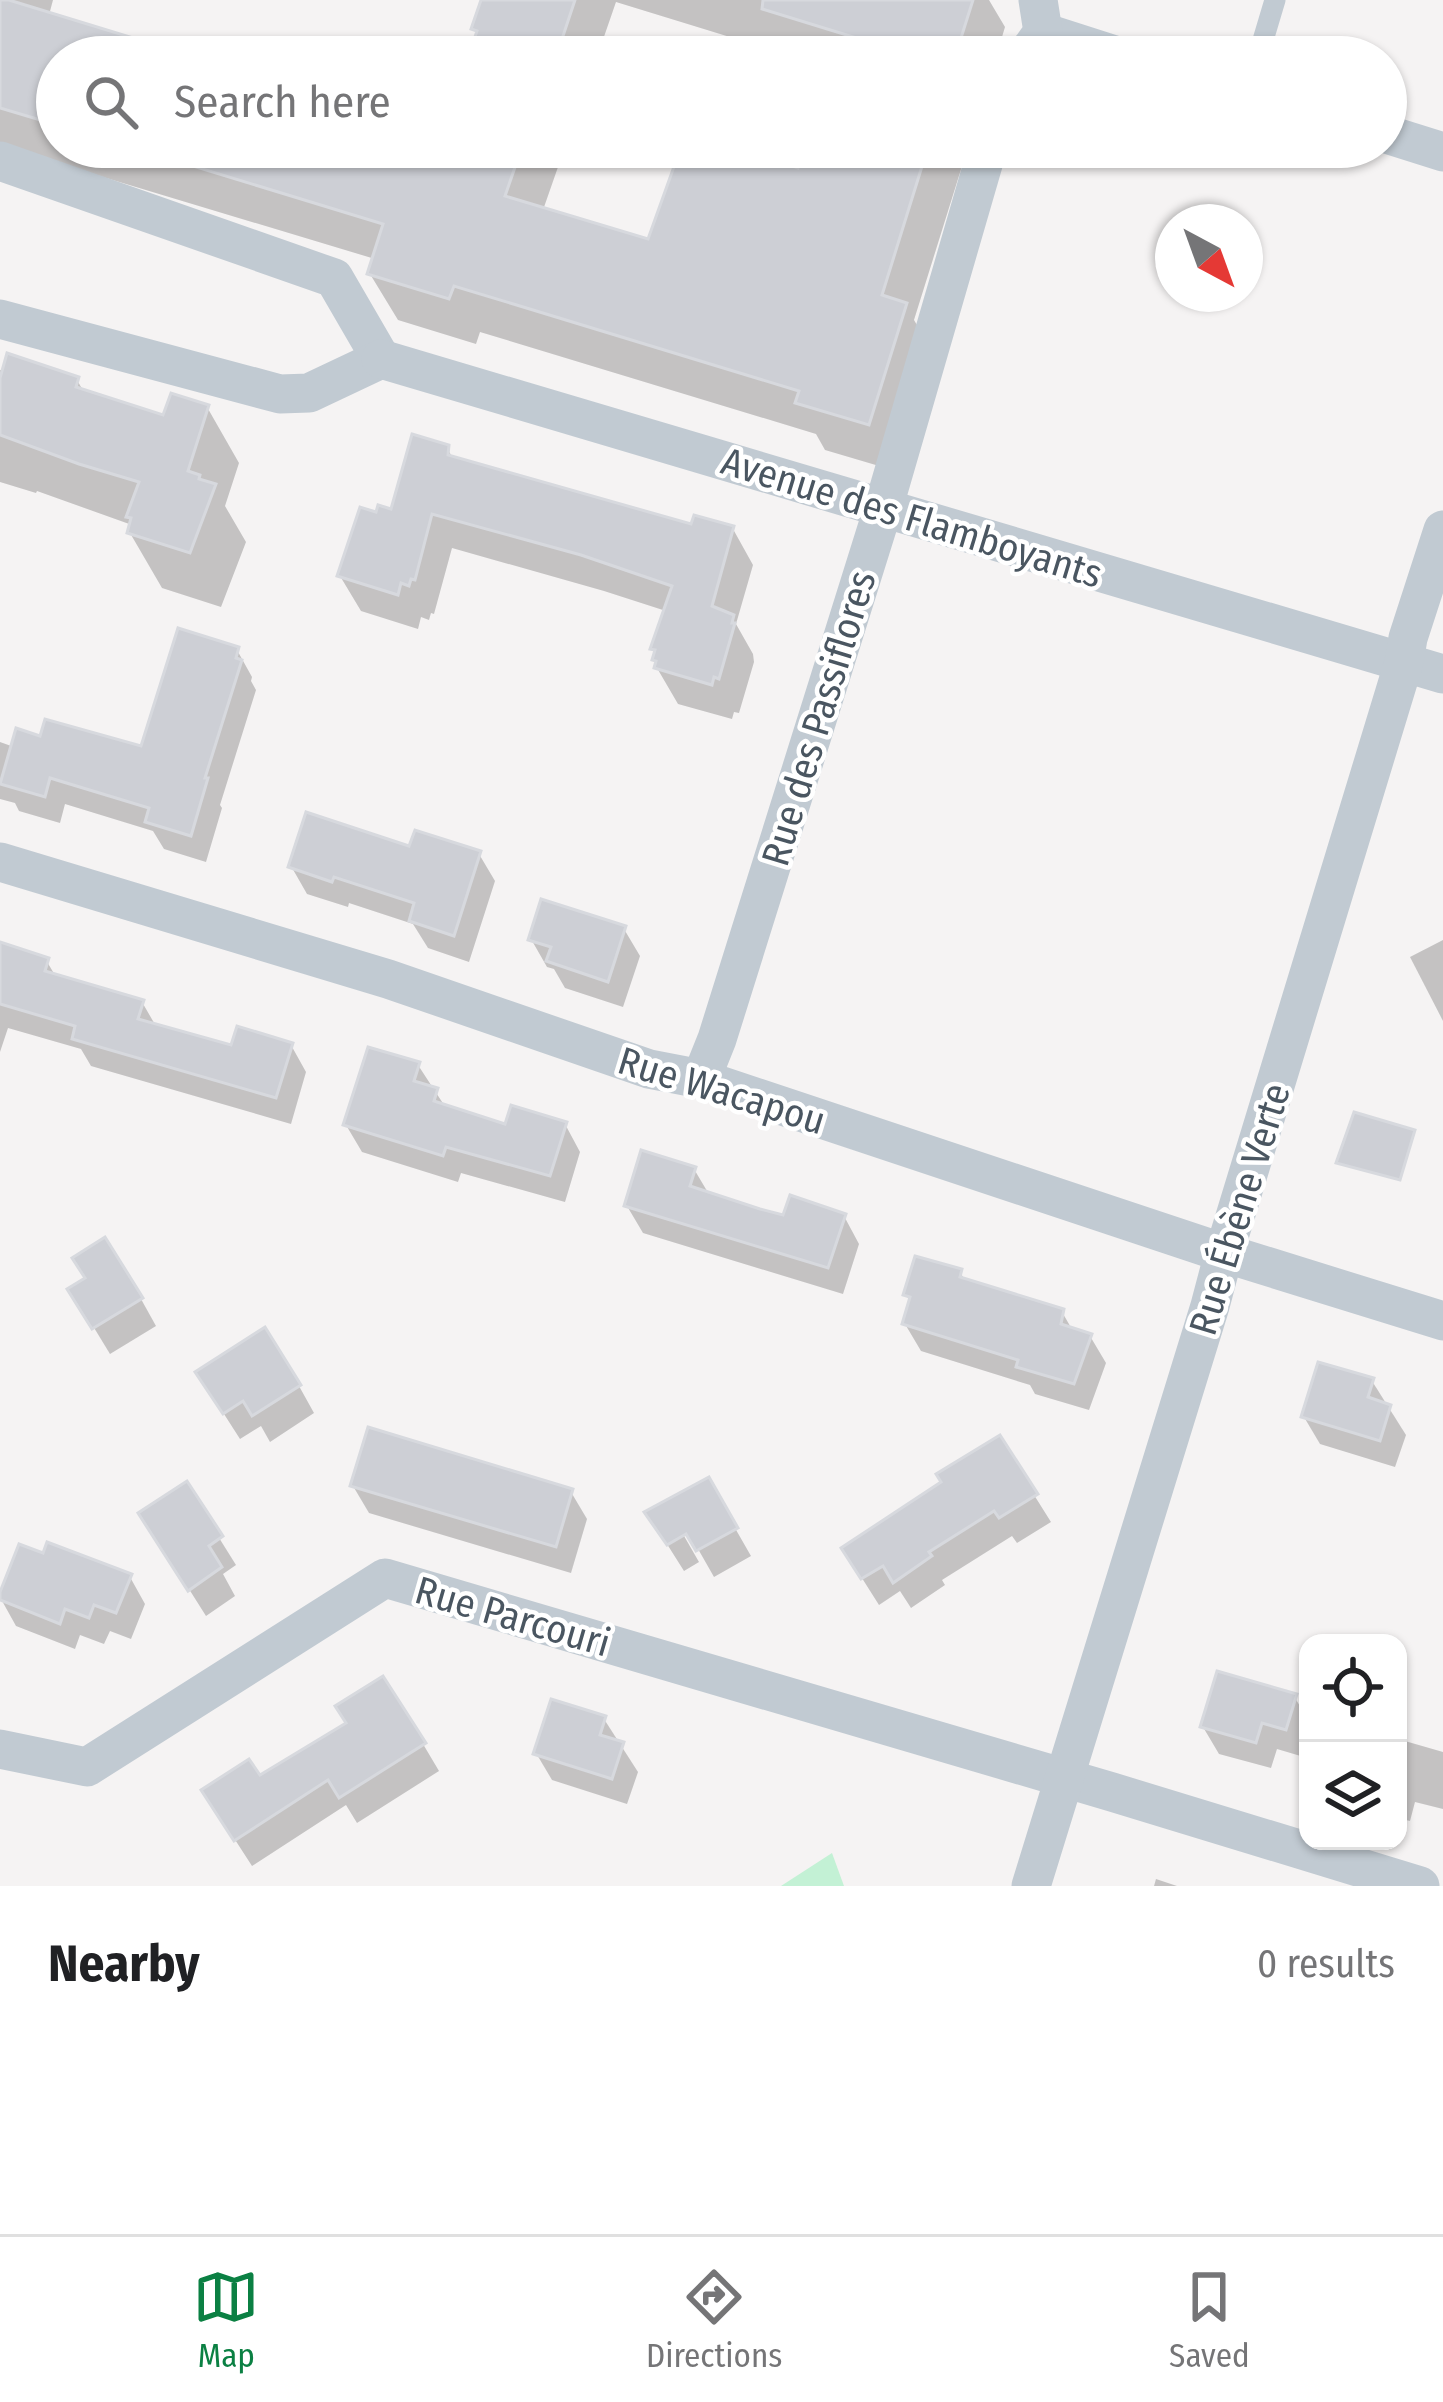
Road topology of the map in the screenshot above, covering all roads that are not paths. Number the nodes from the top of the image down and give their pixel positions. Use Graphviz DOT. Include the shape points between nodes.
graph roads {
  1 [pos="1275,0"];
  2 [pos="1264,36"];
  3 [pos="1407,141"];
  4 [pos="1443,152"];
  5 [pos="0,161"];
  6 [pos="982,168"];
  7 [pos="0,319"];
  8 [pos="381,359"];
  9 [pos="884,508"];
  10 [pos="1443,530"];
  11 [pos="1404,662"];
  12 [pos="1443,674"];
  13 [pos="0,862"];
  14 [pos="701,1079"];
  15 [pos="1224,1253"];
  16 [pos="1443,1321"];
  17 [pos="0,1749"];
  18 [pos="1064,1778"];
  19 [pos="1031,1886"];
  20 [pos="1420,1886"];
  1 -- 2 [label="lane"];
  3 -- 4 [label="street"];
  5 -- 8 [label="street" via="334,278"];
  6 -- 9 [label="street, Rue des Passiflores"];
  7 -- 8 [label="street" via="280,394 308,393"];
  8 -- 9 [label="street, Avenue des Flamboyants"];
  9 -- 11 [label="street, Avenue des Flamboyants"];
  9 -- 14 [label="street, Rue des Passiflores"];
  10 -- 11 [label="street, Rue Ébène Verte"];
  11 -- 12 [label="street, Avenue des Flamboyants"];
  11 -- 15 [label="street, Rue Ébène Verte"];
  13 -- 14 [label="street, Rue Wacapou"];
  14 -- 15 [label="street, Rue Wacapou"];
  15 -- 16 [label="street, Rue Wacapou"];
  15 -- 18 [label="street, Rue Ébène Verte"];
  17 -- 18 [label="street, Rue Parcouri" via="87,1767 385,1579"];
  18 -- 19 [label="street, Rue Ébène Verte"];
  18 -- 20 [label="street, Rue Parcouri"];
}
